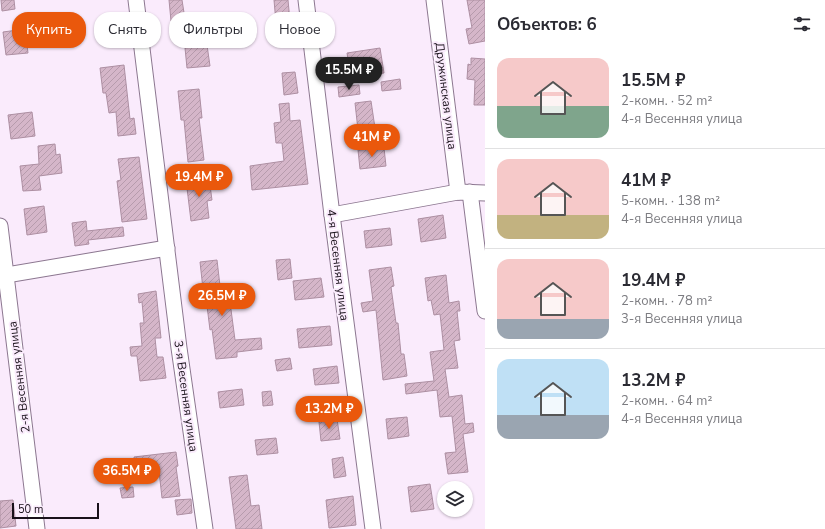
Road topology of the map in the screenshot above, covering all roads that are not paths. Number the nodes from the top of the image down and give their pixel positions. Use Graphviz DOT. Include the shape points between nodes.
graph roads {
  1 [pos="136,0"];
  2 [pos="306,0"];
  3 [pos="434,0"];
  4 [pos="471,192"];
  5 [pos="332,215"];
  6 [pos="0,226"];
  7 [pos="167,248"];
  8 [pos="3,276"];
  9 [pos="485,311"];
  10 [pos="37,529"];
  11 [pos="205,529"];
  12 [pos="373,529"];
  1 -- 7 [label="street, 3-я Весенняя улица"];
  2 -- 5 [label="street, 4-я Весенняя улица"];
  3 -- 4 [label="street, Дружинская улица"];
  4 -- 5 [label="street"];
  4 -- 9 [label="street, Дружинская улица"];
  5 -- 12 [label="street, 4-я Весенняя улица"];
  6 -- 8 [label="street, 2-я Весенняя улица"];
  7 -- 8 [label="street"];
  7 -- 11 [label="street, 3-я Весенняя улица"];
  8 -- 10 [label="street, 2-я Весенняя улица"];
}
